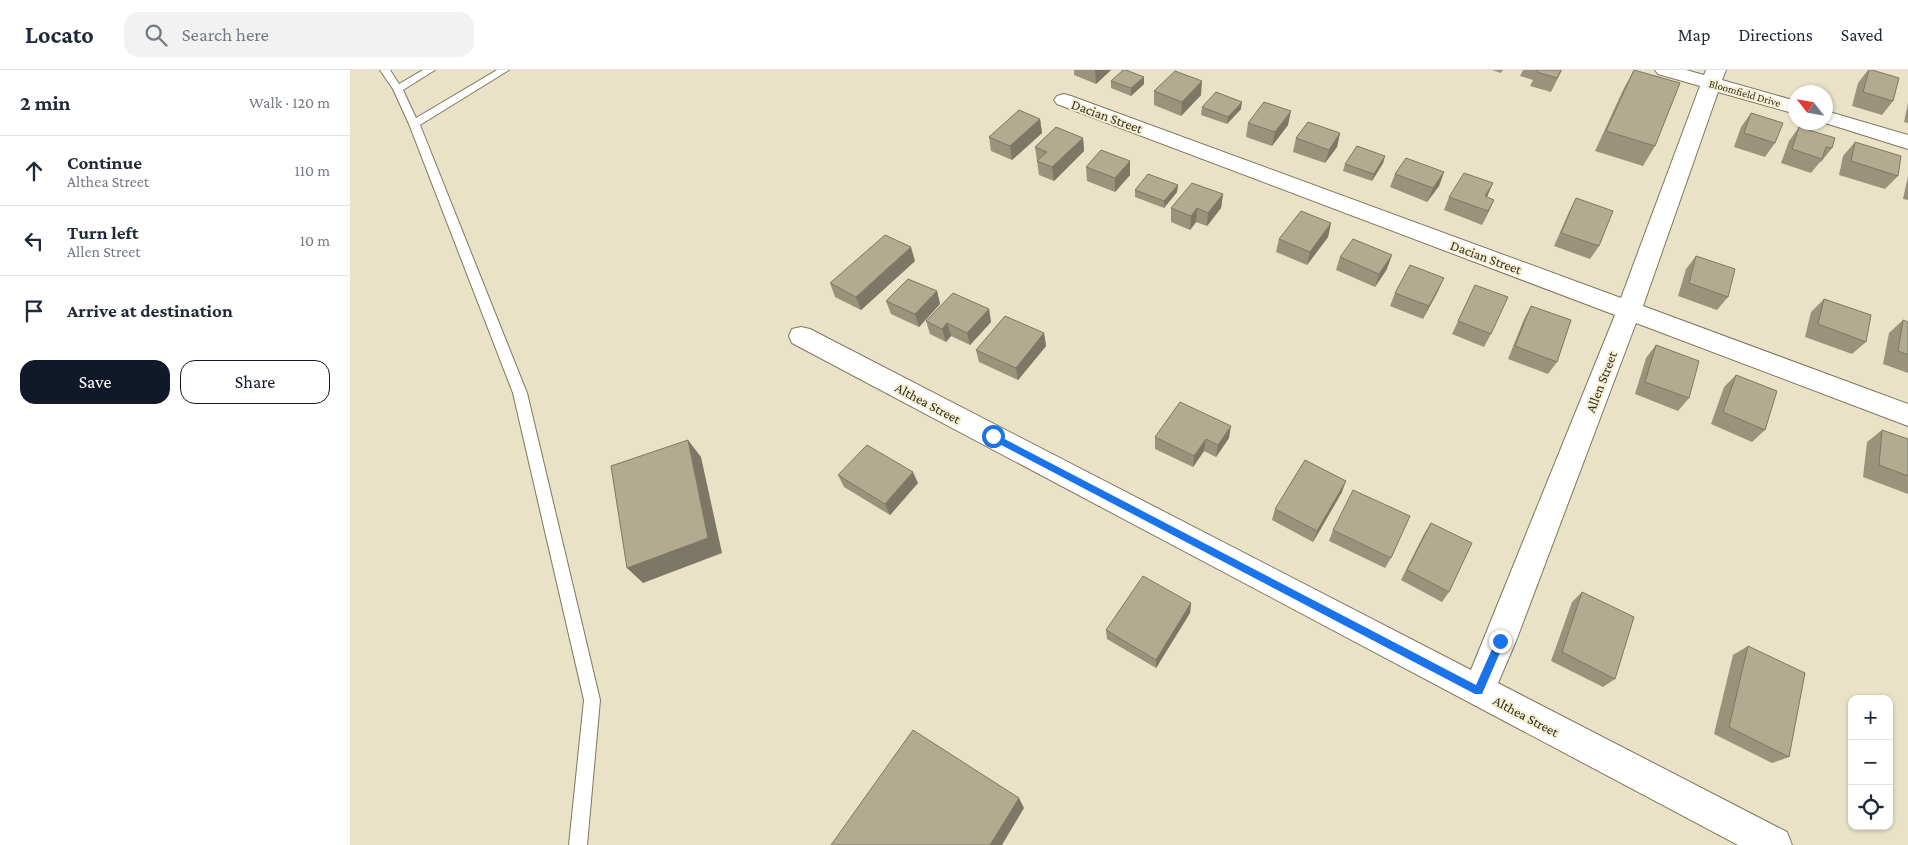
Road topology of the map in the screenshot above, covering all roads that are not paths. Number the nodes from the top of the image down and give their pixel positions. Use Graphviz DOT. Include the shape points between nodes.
graph roads {
  1 [pos="385,70"];
  2 [pos="430,70"];
  3 [pos="504,70"];
  4 [pos="1666,70"];
  5 [pos="1713,77"];
  6 [pos="398,89"];
  7 [pos="1064,100"];
  8 [pos="1788,105"];
  9 [pos="1833,119"];
  10 [pos="414,124"];
  11 [pos="1908,142"];
  12 [pos="1629,310"];
  13 [pos="800,336"];
  14 [pos="1908,415"];
  15 [pos="1478,691"];
  16 [pos="578,845"];
  17 [pos="1774,845"];
  1 -- 6 [label="lane"];
  2 -- 6 [label="lane"];
  3 -- 10 [label="lane"];
  4 -- 5 [label="street, Bloomfield Drive"];
  5 -- 8 [label="street, Bloomfield Drive"];
  5 -- 12 [label="street, Allen Street"];
  6 -- 10 [label="lane"];
  7 -- 12 [label="street, Dacian Street"];
  9 -- 11 [label="street"];
  10 -- 16 [label="lane" via="520,392 592,700"];
  12 -- 14 [label="street, Dacian Street"];
  12 -- 15 [label="street, Allen Street"];
  13 -- 15 [label="street, Althea Street"];
  15 -- 17 [label="street, Althea Street"];
}
